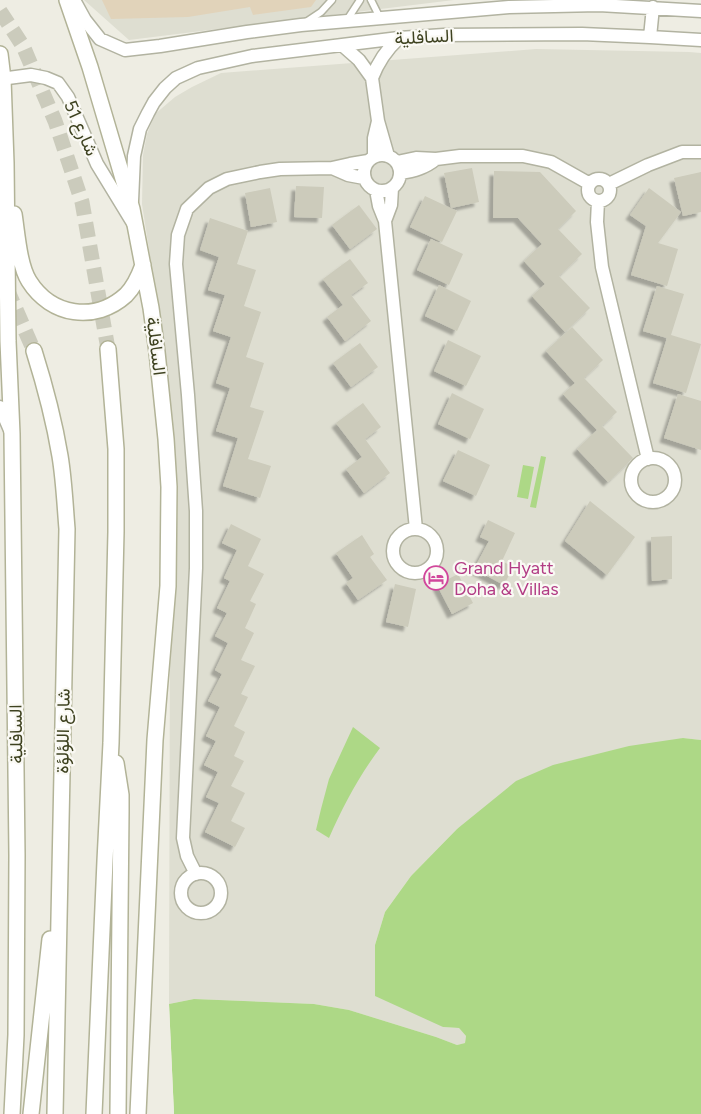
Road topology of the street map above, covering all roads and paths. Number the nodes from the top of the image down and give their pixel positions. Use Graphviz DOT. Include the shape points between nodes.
graph roads {
  1 [pos="67,0"];
  2 [pos="74,0"];
  3 [pos="332,0"];
  4 [pos="360,0"];
  5 [pos="371,0"];
  6 [pos="600,2"];
  7 [pos="623,3"];
  8 [pos="504,4"];
  9 [pos="653,7"];
  10 [pos="701,10"];
  11 [pos="380,18"];
  12 [pos="347,20"];
  13 [pos="301,25"];
  14 [pos="650,37"];
  15 [pos="399,38"];
  16 [pos="701,40"];
  17 [pos="342,44"];
  18 [pos="0,54"];
  19 [pos="372,78"];
  20 [pos="2,79"];
  21 [pos="378,121"];
  22 [pos="701,152"];
  23 [pos="371,159"];
  24 [pos="6,163"];
  25 [pos="395,164"];
  26 [pos="332,168"];
  27 [pos="364,178"];
  28 [pos="590,184"];
  29 [pos="609,184"];
  30 [pos="392,188"];
  31 [pos="376,190"];
  32 [pos="598,201"];
  33 [pos="132,209"];
  34 [pos="384,221"];
  35 [pos="134,225"];
  36 [pos="143,265"];
  37 [pos="108,349"];
  38 [pos="34,351"];
  39 [pos="0,407"];
  40 [pos="12,434"];
  41 [pos="648,459"];
  42 [pos="416,529"];
  43 [pos="111,743"];
  44 [pos="60,828"];
  45 [pos="196,874"];
  46 [pos="139,1086"];
  47 [pos="12,1114"];
  48 [pos="31,1114"];
  49 [pos="55,1114"];
  50 [pos="94,1114"];
  51 [pos="118,1114"];
  52 [pos="138,1114"];
  53 [pos="145,1114"];
  1 -- 33 [label="street, السافلية"];
  2 -- 13 [label="street, السافلية" via="100,39 125,50"];
  3 -- 13 [label="lane"];
  4 -- 12 [label="lane"];
  5 -- 11 [label="lane"];
  6 -- 7 [label="street, السافلية"];
  6 -- 8 [label="street, السافلية"];
  7 -- 9 [label="street, السافلية"];
  8 -- 11 [label="street, السافلية"];
  9 -- 10 [label="street, السافلية"];
  9 -- 14 [label="street"];
  11 -- 12 [label="street, السافلية"];
  12 -- 13 [label="street, السافلية"];
  14 -- 15 [label="street, السافلية" via="491,34"];
  14 -- 16 [label="street, السافلية"];
  15 -- 17 [label="street, السافلية"];
  15 -- 19 [label="street" via="385,52"];
  17 -- 19 [label="street"];
  17 -- 33 [label="street, السافلية" via="252,56 198,68 176,78 154,102 140,129 134,156"];
  18 -- 20 [label="street, السافلية"];
  19 -- 21 [label="street"];
  20 -- 24 [label="street, السافلية"];
  20 -- 35 [label="street, شارع 51" via="31,75 58,84 68,97 97,164"];
  21 -- 23 [label="street"];
  21 -- 25 [label="street"];
  22 -- 29 [label="street" via="682,152"];
  23 -- 25 [label="street" via="384,154"];
  23 -- 26 [label="street"];
  23 -- 27 [label="street" via="364,169"];
  24 -- 36 [label="street" via="22,264 28,279 50,304 82,313 99,311 127,294"];
  24 -- 40 [label="street, السافلية"];
  25 -- 28 [label="street" via="420,169 436,159 524,156 550,162"];
  25 -- 30 [label="street" via="399,179"];
  26 -- 27 [label="street"];
  26 -- 45 [label="street" via="280,169 227,179 209,188 187,209 178,235 176,264 196,512 182,838"];
  27 -- 31 [label="street"];
  28 -- 29 [label="street" via="598,178"];
  28 -- 32 [label="street" via="590,197"];
  29 -- 32 [label="street" via="608,197"];
  30 -- 31 [label="street"];
  30 -- 34 [label="street" via="391,205"];
  31 -- 34 [label="street"];
  32 -- 41 [label="street" via="602,267"];
  33 -- 35 [label="street, السافلية"];
  34 -- 42 [label="street"];
  35 -- 36 [label="street, السافلية"];
  36 -- 46 [label="street, السافلية" via="162,396 169,534 165,632 155,740"];
  37 -- 43 [label="street" via="116,458"];
  38 -- 44 [label="street, شارع اللؤلؤة" via="55,430 67,529"];
  39 -- 40 [label="street"];
  40 -- 47 [label="street, السافلية" via="17,856"];
  43 -- 50 [label="street"];
  43 -- 51 [label="street" via="121,795"];
  44 -- 48 [label="street"];
  44 -- 49 [label="street, شارع اللؤلؤة"];
  46 -- 52 [label="street, السافلية"];
  46 -- 53 [label="street"];
}
